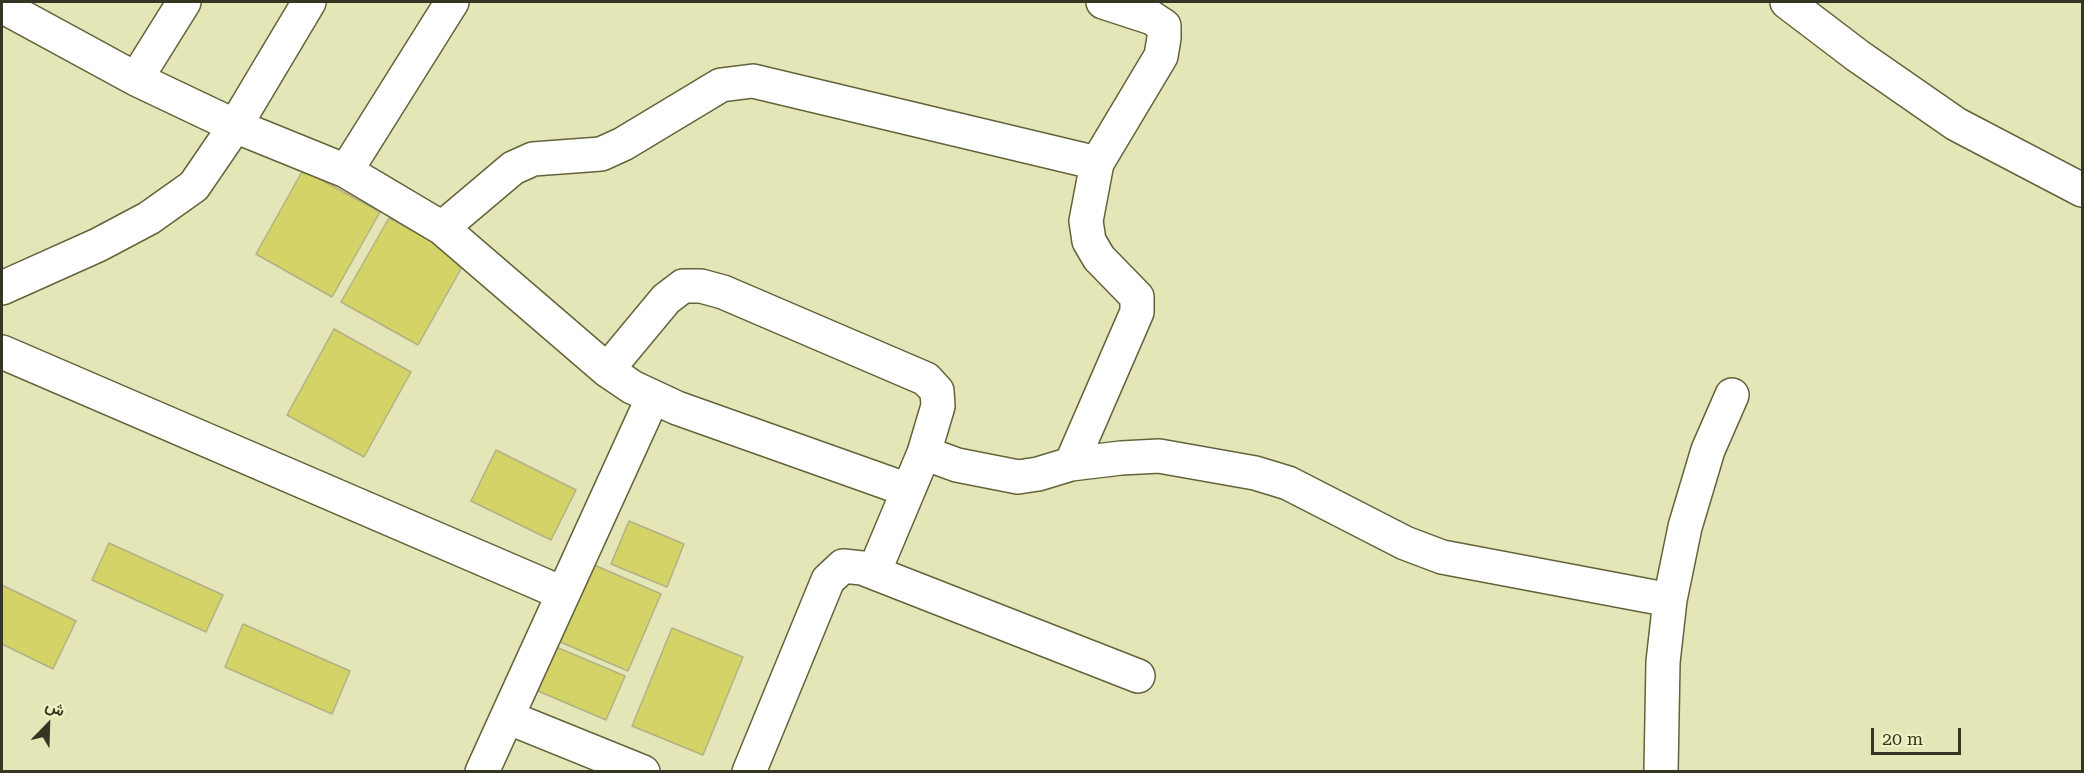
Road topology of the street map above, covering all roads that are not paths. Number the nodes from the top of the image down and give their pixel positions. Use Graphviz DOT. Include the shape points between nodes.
graph roads {
  1 [pos="184,2"];
  2 [pos="309,2"];
  3 [pos="452,2"];
  4 [pos="1103,2"];
  5 [pos="1787,2"];
  6 [pos="2,6"];
  7 [pos="136,79"];
  8 [pos="235,126"];
  9 [pos="1097,164"];
  10 [pos="346,171"];
  11 [pos="2082,190"];
  12 [pos="442,228"];
  13 [pos="2,288"];
  14 [pos="2,352"];
  15 [pos="607,370"];
  16 [pos="1732,395"];
  17 [pos="653,397"];
  18 [pos="924,453"];
  19 [pos="1071,464"];
  20 [pos="908,490"];
  21 [pos="874,572"];
  22 [pos="562,593"];
  23 [pos="1670,600"];
  24 [pos="1138,676"];
  25 [pos="507,717"];
  26 [pos="482,771"];
  27 [pos="643,771"];
  28 [pos="749,771"];
  29 [pos="1661,771"];
  1 -- 7 [label="street"];
  2 -- 8 [label="street"];
  3 -- 10 [label="street"];
  4 -- 9 [label="street" via="1152,18 1164,26 1164,38 1161,56"];
  5 -- 11 [label="street" via="1956,124"];
  6 -- 7 [label="street"];
  7 -- 8 [label="street"];
  8 -- 10 [label="street"];
  8 -- 13 [label="street" via="194,186 149,218"];
  9 -- 12 [label="street" via="753,81 721,84 601,154 532,159 513,168"];
  9 -- 19 [label="street" via="1086,221 1089,241 1099,258 1137,297 1137,312"];
  10 -- 12 [label="street"];
  12 -- 15 [label="street"];
  14 -- 22 [label="street"];
  15 -- 17 [label="street"];
  15 -- 18 [label="street" via="666,299 682,286 701,286 926,379 938,392 938,406"];
  16 -- 23 [label="street" via="1708,450 1685,527"];
  17 -- 20 [label="street"];
  17 -- 22 [label="street"];
  18 -- 19 [label="street" via="957,465 1018,477"];
  18 -- 20 [label="street"];
  19 -- 23 [label="street" via="1159,456 1255,473 1288,483 1405,543 1442,557"];
  20 -- 21 [label="street"];
  21 -- 24 [label="street"];
  21 -- 28 [label="street" via="843,566 828,580"];
  22 -- 25 [label="street"];
  23 -- 29 [label="street" via="1663,662"];
  25 -- 26 [label="street"];
  25 -- 27 [label="street"];
}
